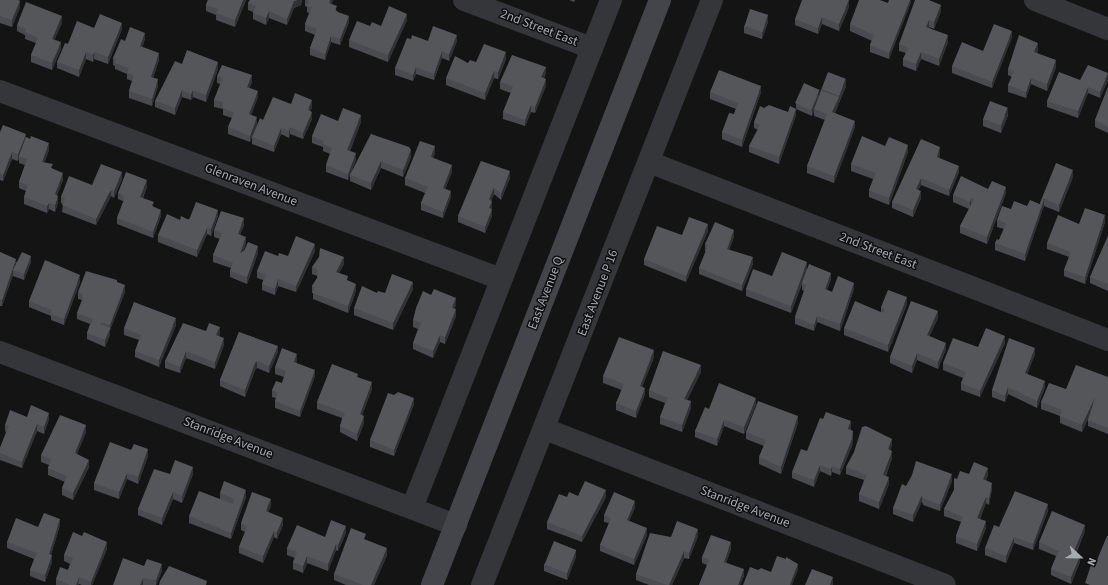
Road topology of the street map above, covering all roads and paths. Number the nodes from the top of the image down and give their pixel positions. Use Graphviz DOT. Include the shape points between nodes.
graph roads {
  1 [pos="464,0"];
  2 [pos="611,0"];
  3 [pos="660,0"];
  4 [pos="712,0"];
  5 [pos="1035,0"];
  6 [pos="1108,29"];
  7 [pos="592,48"];
  8 [pos="0,90"];
  9 [pos="649,162"];
  10 [pos="501,279"];
  11 [pos="1108,340"];
  12 [pos="0,352"];
  13 [pos="545,429"];
  14 [pos="412,508"];
  15 [pos="456,525"];
  16 [pos="432,585"];
  17 [pos="482,585"];
  18 [pos="945,585"];
  1 -- 7 [label="street, 2nd Street East"];
  2 -- 7 [label="street"];
  3 -- 15 [label="street, East Avenue Q"];
  4 -- 9 [label="street, East Avenue P 16"];
  5 -- 6 [label="street"];
  7 -- 10 [label="street"];
  8 -- 10 [label="street, Glenraven Avenue"];
  9 -- 11 [label="street, 2nd Street East"];
  9 -- 13 [label="street, East Avenue P 16"];
  10 -- 14 [label="street"];
  12 -- 14 [label="street, Stanridge Avenue"];
  13 -- 17 [label="street, East Avenue P 16"];
  13 -- 18 [label="street, Stanridge Avenue"];
  14 -- 15 [label="street, Stanridge Avenue"];
  15 -- 16 [label="street, East Avenue Q"];
}
